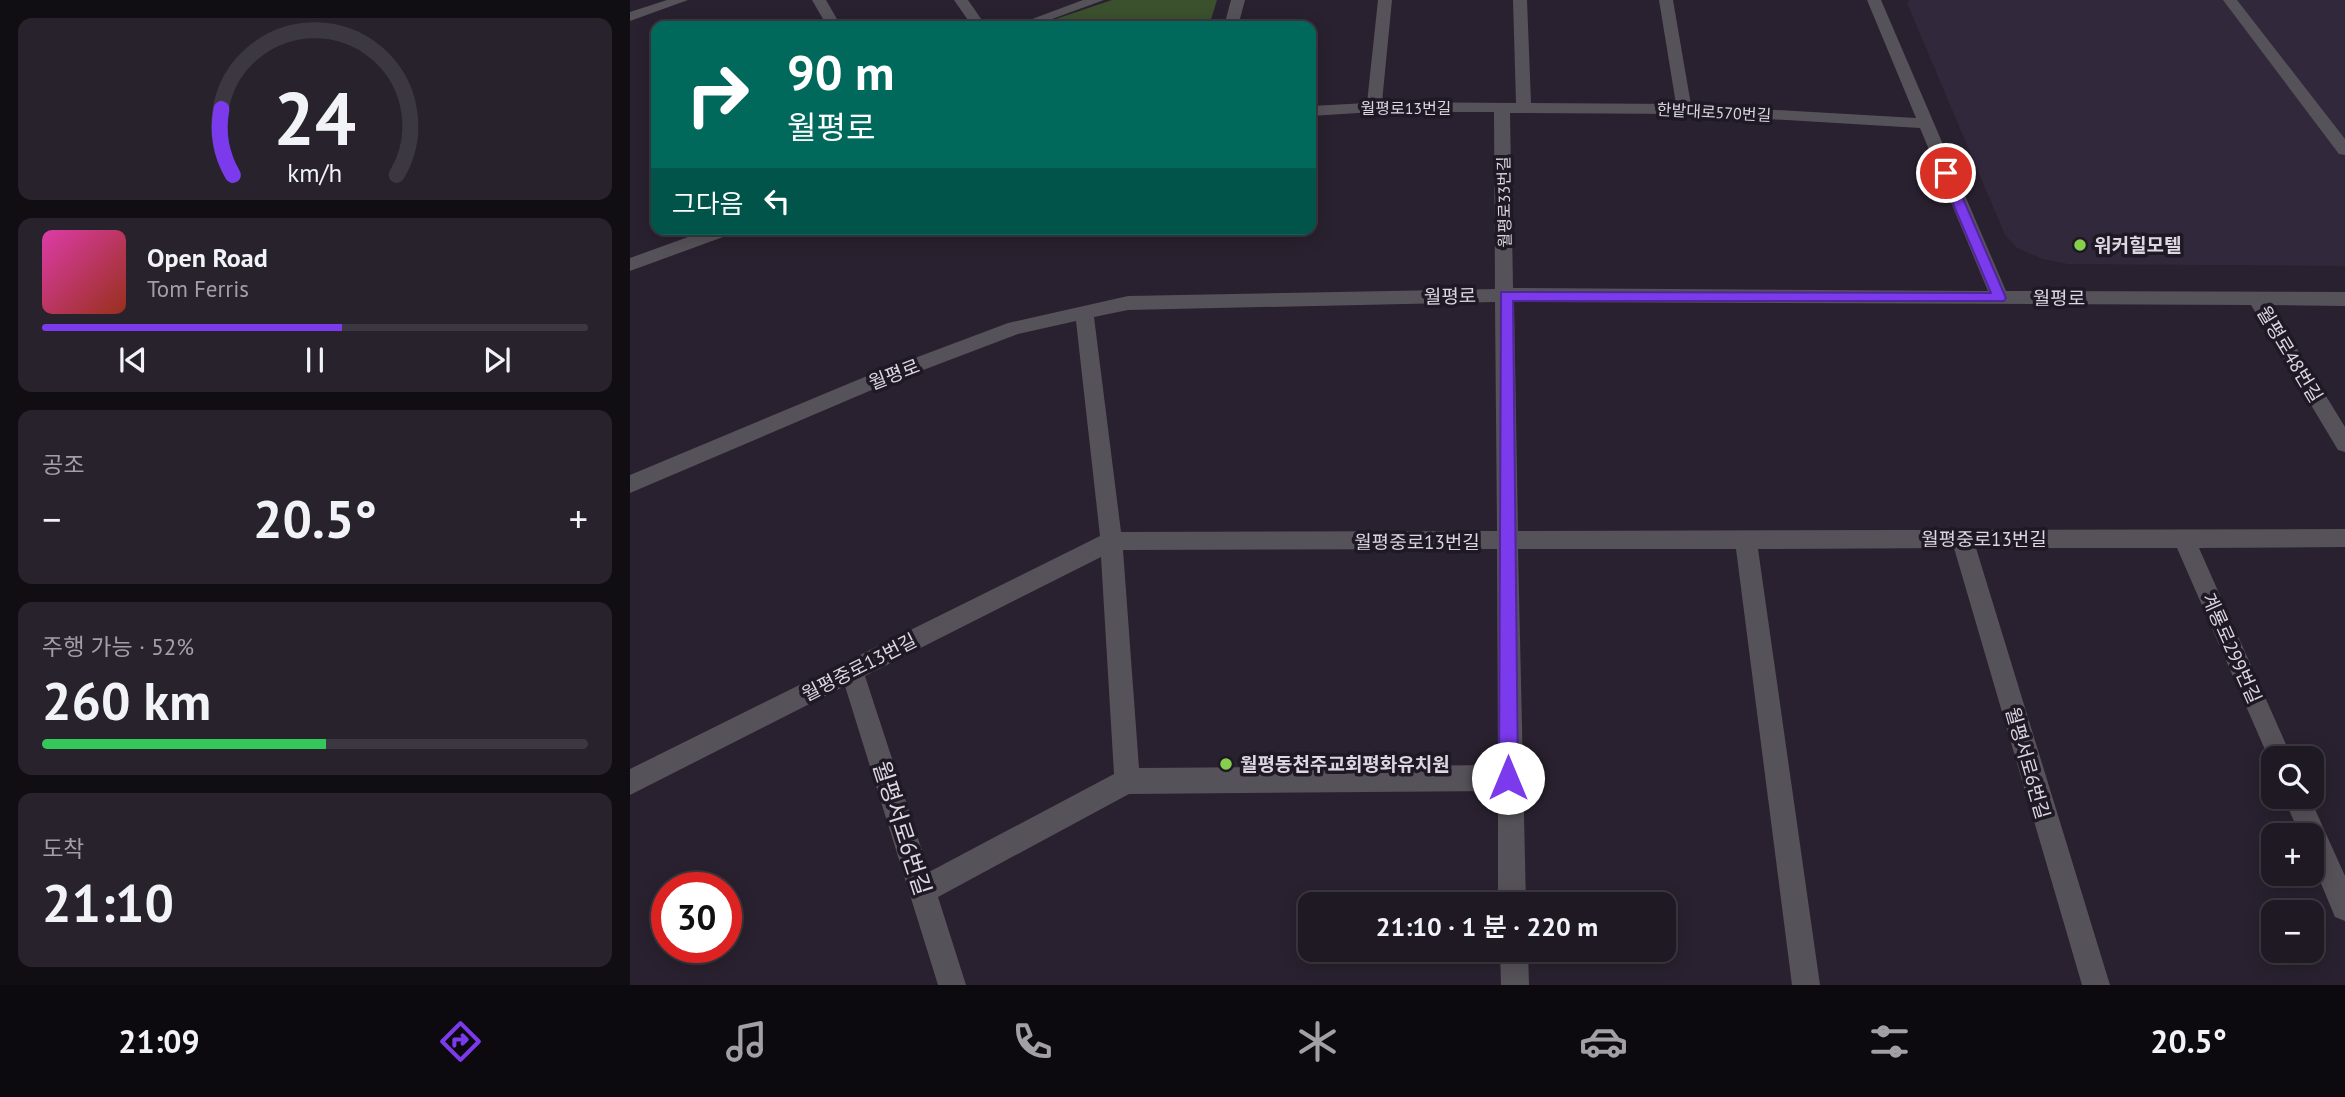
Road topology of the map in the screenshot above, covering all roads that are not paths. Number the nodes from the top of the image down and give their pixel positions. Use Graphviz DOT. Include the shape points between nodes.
graph roads {
  1 [pos="681,0"];
  2 [pos="820,0"];
  3 [pos="961,0"];
  4 [pos="1097,0"];
  5 [pos="1238,0"];
  6 [pos="1385,0"];
  7 [pos="1520,0"];
  8 [pos="1666,0"];
  9 [pos="1874,0"];
  10 [pos="2230,0"];
  11 [pos="660,5"];
  12 [pos="630,17"];
  13 [pos="831,21"];
  14 [pos="976,21"];
  15 [pos="1035,21"];
  16 [pos="1232,21"];
  17 [pos="1374,107"];
  18 [pos="1502,108"];
  19 [pos="1524,109"];
  20 [pos="1684,109"];
  21 [pos="1316,111"];
  22 [pos="1925,123"];
  23 [pos="2345,150"];
  24 [pos="712,235"];
  25 [pos="630,265"];
  26 [pos="1506,296"];
  27 [pos="2000,298"];
  28 [pos="2257,299"];
  29 [pos="2345,299"];
  30 [pos="1084,312"];
  31 [pos="2345,444"];
  32 [pos="630,484"];
  33 [pos="2345,538"];
  34 [pos="1746,539"];
  35 [pos="1962,539"];
  36 [pos="2184,539"];
  37 [pos="1111,541"];
  38 [pos="1508,542"];
  39 [pos="852,671"];
  40 [pos="2275,746"];
  41 [pos="1508,778"];
  42 [pos="1127,781"];
  43 [pos="630,782"];
  44 [pos="2302,809"];
  45 [pos="922,891"];
  46 [pos="1512,892"];
  47 [pos="2345,907"];
  48 [pos="1514,962"];
  49 [pos="952,985"];
  50 [pos="1515,985"];
  51 [pos="1805,985"];
  52 [pos="2096,985"];
  1 -- 11 [label="street"];
  2 -- 13 [label="street"];
  3 -- 14 [label="street"];
  4 -- 15 [label="street"];
  5 -- 16 [label="street"];
  6 -- 17 [label="street"];
  7 -- 19 [label="street"];
  8 -- 20 [label="street"];
  9 -- 22 [label="street"];
  10 -- 23 [label="street"];
  11 -- 12 [label="street"];
  17 -- 18 [label="street, 월평로13번길"];
  17 -- 21 [label="street, 월평로13번길"];
  18 -- 19 [label="street, 한밭대로570번길"];
  18 -- 26 [label="street, 월평로33번길"];
  19 -- 20 [label="street, 한밭대로570번길"];
  20 -- 22 [label="street, 한밭대로570번길"];
  22 -- 27 [label="street"];
  24 -- 25 [label="street"];
  26 -- 27 [label="street, 월평로"];
  26 -- 30 [label="street, 월평로" via="1128,303"];
  26 -- 38 [label="street, 월평로33번길"];
  27 -- 28 [label="street, 월평로"];
  28 -- 29 [label="street, 월평로"];
  28 -- 31 [label="street, 월평로48번길"];
  30 -- 32 [label="street, 월평로" via="1014,328 887,376"];
  30 -- 37 [label="street"];
  33 -- 36 [label="street, 월평중로13번길"];
  34 -- 35 [label="street, 월평중로13번길"];
  34 -- 38 [label="street, 월평중로13번길"];
  34 -- 51 [label="street"];
  35 -- 36 [label="street, 월평중로13번길"];
  35 -- 52 [label="street, 월평서로6번길"];
  36 -- 40 [label="street, 계룡로299번길"];
  37 -- 38 [label="street, 월평중로13번길"];
  37 -- 39 [label="street, 월평중로13번길"];
  37 -- 42 [label="street"];
  38 -- 41 [label="street, 월평로33번길"];
  39 -- 43 [label="street, 월평중로13번길"];
  39 -- 45 [label="street, 월평서로6번길"];
  41 -- 42 [label="street"];
  41 -- 46 [label="street, 월평로33번길"];
  42 -- 45 [label="street"];
  44 -- 47 [label="street"];
  45 -- 49 [label="street, 월평서로6번길"];
  48 -- 50 [label="street"];
}
